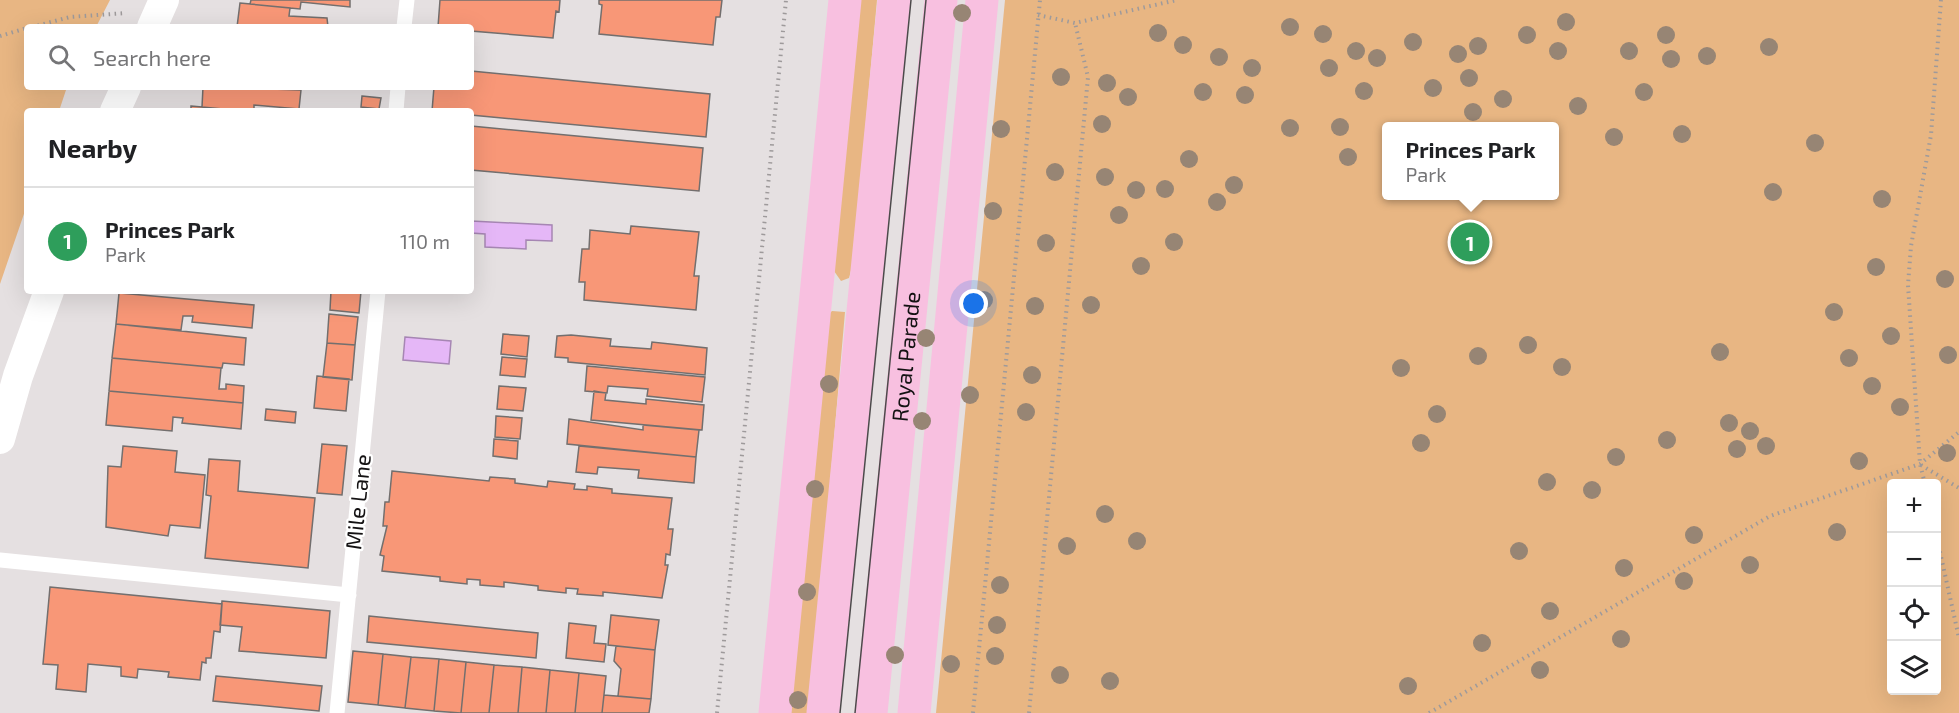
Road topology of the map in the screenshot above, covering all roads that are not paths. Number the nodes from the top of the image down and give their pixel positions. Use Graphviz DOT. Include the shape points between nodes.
graph roads {
  1 [pos="407,0"];
  2 [pos="845,0"];
  3 [pos="894,0"];
  4 [pos="941,0"];
  5 [pos="982,0"];
  6 [pos="404,24"];
  7 [pos="125,90"];
  8 [pos="398,90"];
  9 [pos="116,108"];
  10 [pos="396,108"];
  11 [pos="920,217"];
  12 [pos="961,223"];
  13 [pos="48,294"];
  14 [pos="378,294"];
  15 [pos="815,306"];
  16 [pos="863,312"];
  17 [pos="0,439"];
  18 [pos="0,560"];
  19 [pos="349,595"];
  20 [pos="337,713"];
  21 [pos="775,713"];
  22 [pos="824,713"];
  23 [pos="871,713"];
  24 [pos="914,713"];
  1 -- 6 [label="lane"];
  2 -- 15 [label="highway"];
  3 -- 16 [label="highway, Royal Parade"];
  4 -- 11 [label="highway, Royal Parade"];
  5 -- 12 [label="highway, Royal Parade"];
  7 -- 9 [label="street"];
  8 -- 10 [label="lane"];
  11 -- 12 [label="highway"];
  11 -- 23 [label="highway, Royal Parade"];
  12 -- 24 [label="highway, Royal Parade"];
  13 -- 17 [label="street"];
  14 -- 19 [label="lane, Mile Lane"];
  15 -- 16 [label="highway"];
  15 -- 21 [label="highway"];
  16 -- 22 [label="highway, Royal Parade"];
  18 -- 19 [label="lane"];
  19 -- 20 [label="lane, Mile Lane"];
}
